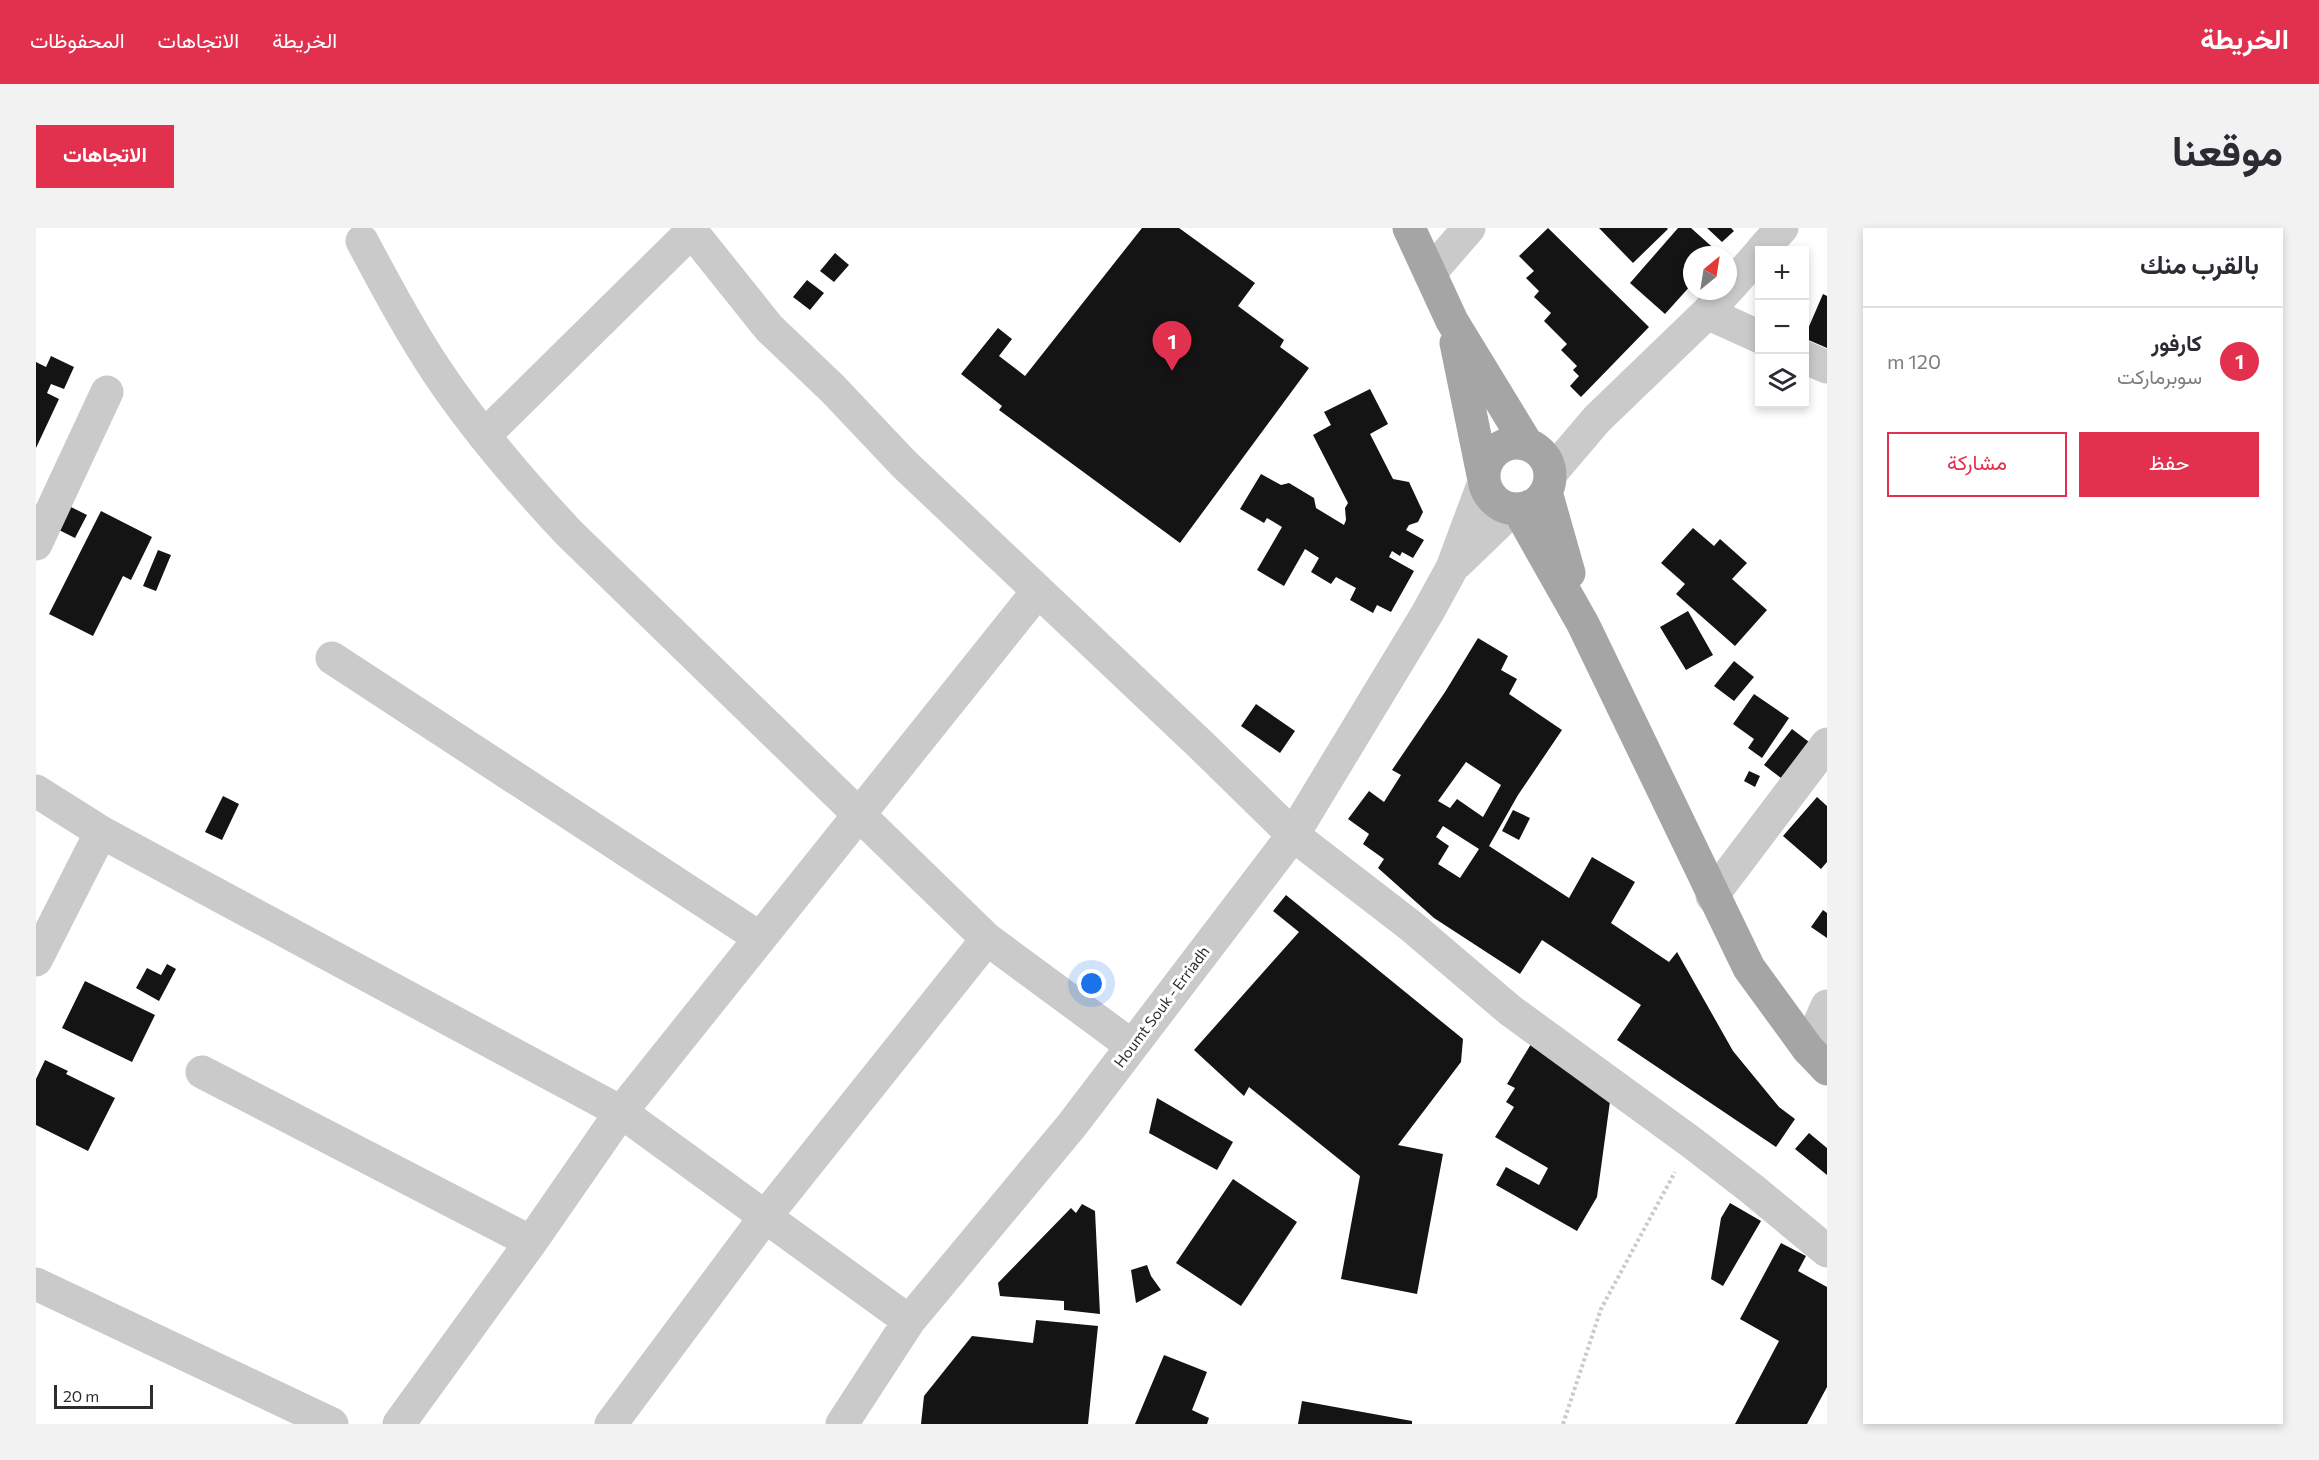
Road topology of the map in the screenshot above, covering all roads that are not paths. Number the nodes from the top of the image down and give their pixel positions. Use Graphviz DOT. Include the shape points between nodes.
graph roads {
  1 [pos="1409,228"];
  2 [pos="1469,228"];
  3 [pos="1782,228"];
  4 [pos="690,230"];
  5 [pos="362,241"];
  6 [pos="1766,246"];
  7 [pos="1755,259"];
  8 [pos="1431,272"];
  9 [pos="1737,279"];
  10 [pos="1718,300"];
  11 [pos="1722,300"];
  12 [pos="1452,321"];
  13 [pos="1755,332"];
  14 [pos="1809,359"];
  15 [pos="1827,367"];
  16 [pos="107,392"];
  17 [pos="484,436"];
  18 [pos="1540,464"];
  19 [pos="1484,478"];
  20 [pos="1516,509"];
  21 [pos="36,544"];
  22 [pos="1452,568"];
  23 [pos="1038,591"];
  24 [pos="1583,624"];
  25 [pos="332,658"];
  26 [pos="1827,744"];
  27 [pos="36,791"];
  28 [pos="860,814"];
  29 [pos="101,832"];
  30 [pos="1293,835"];
  31 [pos="1712,896"];
  32 [pos="760,938"];
  33 [pos="987,939"];
  34 [pos="36,960"];
  35 [pos="1827,1006"];
  36 [pos="1132,1046"];
  37 [pos="1818,1059"];
  38 [pos="202,1072"];
  39 [pos="621,1112"];
  40 [pos="765,1217"];
  41 [pos="531,1242"];
  42 [pos="1827,1251"];
  43 [pos="36,1284"];
  44 [pos="909,1321"];
  45 [pos="332,1424"];
  46 [pos="399,1424"];
  47 [pos="611,1424"];
  48 [pos="842,1424"];
  1 -- 8 [label="main road"];
  2 -- 8 [label="street"];
  3 -- 6 [label="street"];
  4 -- 17 [label="street"];
  4 -- 23 [label="street" via="769,328"];
  5 -- 17 [label="street" via="398,309"];
  7 -- 9 [label="street"];
  8 -- 12 [label="main road"];
  10 -- 18 [label="street" via="1597,419"];
  11 -- 13 [label="street"];
  12 -- 18 [label="main road"];
  12 -- 19 [label="main road"];
  14 -- 15 [label="street"];
  16 -- 21 [label="street"];
  17 -- 28 [label="street" via="569,533"];
  18 -- 19 [label="main road" via="1520,442 1504,445 1491,454"];
  18 -- 20 [label="main road" via="1539,501"];
  18 -- 24 [label="main road"];
  19 -- 20 [label="main road" via="1487,492 1494,500"];
  19 -- 22 [label="street"];
  20 -- 22 [label="street"];
  20 -- 24 [label="main road"];
  22 -- 30 [label="street, Houmt Souk - Erriadh"];
  23 -- 28 [label="street"];
  23 -- 30 [label="street"];
  24 -- 31 [label="main road"];
  25 -- 32 [label="street"];
  26 -- 31 [label="street"];
  27 -- 29 [label="street"];
  28 -- 32 [label="street"];
  28 -- 33 [label="street"];
  29 -- 34 [label="street"];
  29 -- 39 [label="street"];
  30 -- 36 [label="street, Houmt Souk - Erriadh"];
  30 -- 42 [label="street" via="1411,926 1511,1011 1692,1142"];
  31 -- 37 [label="main road" via="1749,968"];
  32 -- 39 [label="street"];
  33 -- 36 [label="street"];
  33 -- 40 [label="street"];
  35 -- 37 [label="street"];
  36 -- 44 [label="street, Houmt Souk - Erriadh" via="1072,1125"];
  38 -- 41 [label="street"];
  39 -- 40 [label="street"];
  39 -- 41 [label="street"];
  40 -- 44 [label="street"];
  40 -- 47 [label="street"];
  41 -- 46 [label="street"];
  43 -- 45 [label="street"];
  44 -- 48 [label="street, Houmt Souk - Erriadh"];
}
